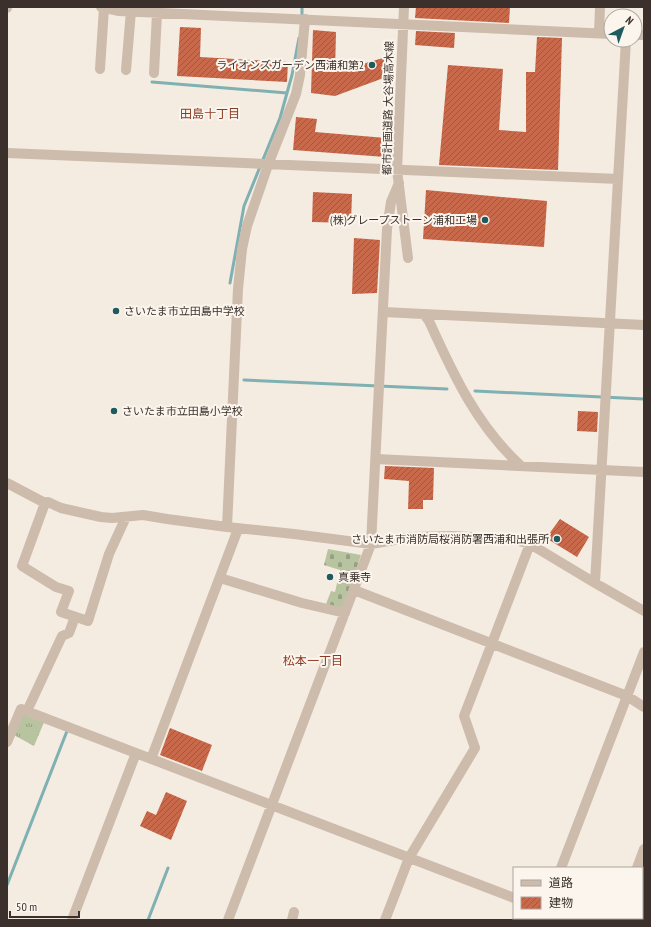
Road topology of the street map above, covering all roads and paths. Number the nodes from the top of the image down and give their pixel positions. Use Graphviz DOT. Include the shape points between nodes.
graph roads {
  1 [pos="102,7"];
  2 [pos="404,7"];
  3 [pos="600,7"];
  4 [pos="222,11"];
  5 [pos="131,12"];
  6 [pos="157,13"];
  7 [pos="305,19"];
  8 [pos="403,25"];
  9 [pos="599,33"];
  10 [pos="603,33"];
  11 [pos="626,48"];
  12 [pos="100,69"];
  13 [pos="126,70"];
  14 [pos="154,73"];
  15 [pos="7,153"];
  16 [pos="267,165"];
  17 [pos="398,170"];
  18 [pos="618,179"];
  19 [pos="399,183"];
  20 [pos="408,258"];
  21 [pos="383,312"];
  22 [pos="424,314"];
  23 [pos="610,323"];
  24 [pos="644,325"];
  25 [pos="376,459"];
  26 [pos="521,466"];
  27 [pos="601,470"];
  28 [pos="644,472"];
  29 [pos="7,483"];
  30 [pos="45,503"];
  31 [pos="126,516"];
  32 [pos="227,527"];
  33 [pos="238,528"];
  34 [pos="371,544"];
  35 [pos="530,544"];
  36 [pos="220,578"];
  37 [pos="595,583"];
  38 [pos="354,590"];
  39 [pos="644,611"];
  40 [pos="345,613"];
  41 [pos="75,617"];
  42 [pos="492,643"];
  43 [pos="644,652"];
  44 [pos="627,696"];
  45 [pos="644,707"];
  46 [pos="27,711"];
  47 [pos="7,742"];
  48 [pos="136,753"];
  49 [pos="151,759"];
  50 [pos="272,805"];
  51 [pos="644,849"];
  52 [pos="409,858"];
  53 [pos="561,867"];
  54 [pos="637,867"];
  55 [pos="513,898"];
  56 [pos="564,919"];
  57 [pos="72,920"];
  58 [pos="228,920"];
  59 [pos="385,920"];
  60 [pos="570,920"];
  1 -- 5 [label="street"];
  1 -- 12 [label="street"];
  2 -- 8 [label="street, 都市計画道路 大谷場高木線"];
  3 -- 9 [label="street"];
  4 -- 6 [label="street"];
  4 -- 7 [label="street"];
  5 -- 6 [label="street"];
  5 -- 13 [label="street"];
  6 -- 14 [label="street"];
  7 -- 8 [label="street"];
  7 -- 16 [label="street" via="296,94"];
  8 -- 9 [label="street"];
  8 -- 17 [label="street, 都市計画道路 大谷場高木線"];
  9 -- 10 [label="street"];
  11 -- 18 [label="street"];
  15 -- 16 [label="street"];
  16 -- 17 [label="street"];
  16 -- 32 [label="street" via="242,249"];
  17 -- 18 [label="street"];
  17 -- 19 [label="street, 都市計画道路 大谷場高木線"];
  18 -- 23 [label="street"];
  19 -- 20 [label="street, 都市計画道路 大谷場高木線"];
  19 -- 21 [label="street" via="391,202 387,229"];
  21 -- 22 [label="street"];
  21 -- 25 [label="street"];
  22 -- 23 [label="street"];
  22 -- 26 [label="street" via="465,395 495,439"];
  23 -- 24 [label="street"];
  23 -- 27 [label="street"];
  25 -- 26 [label="street"];
  25 -- 34 [label="street"];
  26 -- 27 [label="street"];
  27 -- 28 [label="street"];
  27 -- 37 [label="street"];
  29 -- 30 [label="street"];
  30 -- 31 [label="street" via="101,517"];
  30 -- 41 [label="street" via="22,566 56,587 69,591 61,612"];
  31 -- 32 [label="street" via="143,514"];
  31 -- 41 [label="street" via="109,554 88,621"];
  32 -- 33 [label="street"];
  33 -- 34 [label="street"];
  33 -- 36 [label="street"];
  34 -- 35 [label="street" via="412,537 452,536 512,539"];
  34 -- 38 [label="street"];
  35 -- 37 [label="street"];
  35 -- 42 [label="street"];
  36 -- 40 [label="street"];
  36 -- 49 [label="street"];
  37 -- 39 [label="street"];
  38 -- 40 [label="street"];
  38 -- 42 [label="street"];
  40 -- 50 [label="street"];
  41 -- 46 [label="street" via="69,633 62,636"];
  42 -- 44 [label="street"];
  42 -- 52 [label="street" via="464,716 475,748"];
  43 -- 44 [label="street"];
  44 -- 45 [label="street"];
  44 -- 53 [label="street"];
  46 -- 47 [label="street" via="21,709"];
  46 -- 48 [label="street"];
  48 -- 49 [label="street"];
  48 -- 57 [label="street"];
  49 -- 50 [label="street"];
  50 -- 52 [label="street"];
  50 -- 58 [label="street"];
  51 -- 54 [label="street"];
  52 -- 55 [label="street"];
  52 -- 59 [label="street"];
  56 -- 60 [label="street"];
}
